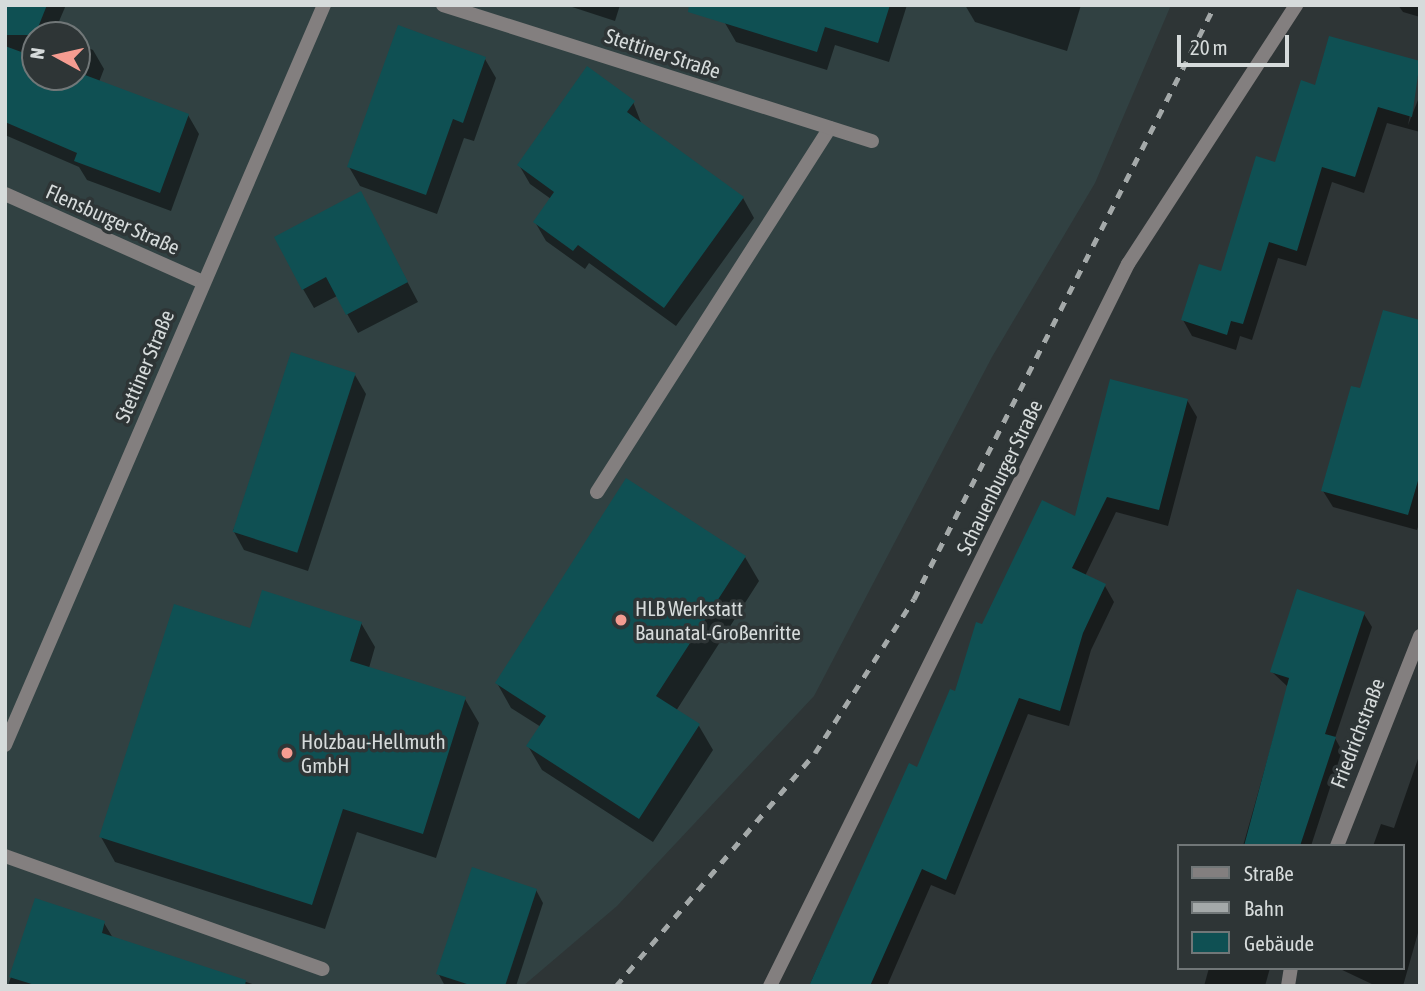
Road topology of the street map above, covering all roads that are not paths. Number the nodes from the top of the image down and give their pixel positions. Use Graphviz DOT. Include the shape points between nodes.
graph roads {
  1 [pos="324,5"];
  2 [pos="443,5"];
  3 [pos="1296,5"];
  4 [pos="830,128"];
  5 [pos="872,141"];
  6 [pos="5,194"];
  7 [pos="203,282"];
  8 [pos="597,492"];
  9 [pos="1420,636"];
  10 [pos="5,745"];
  11 [pos="1338,844"];
  12 [pos="5,856"];
  13 [pos="323,969"];
  14 [pos="769,986"];
  1 -- 7 [label="street, Stettiner Straße"];
  2 -- 4 [label="street, Stettiner Straße"];
  3 -- 14 [label="street, Schauenburger Straße" via="1128,264"];
  4 -- 5 [label="street, Stettiner Straße"];
  4 -- 8 [label="street"];
  6 -- 7 [label="street, Flensburger Straße"];
  7 -- 10 [label="street, Stettiner Straße"];
  9 -- 11 [label="street, Friedrichstraße"];
  12 -- 13 [label="street"];
}
